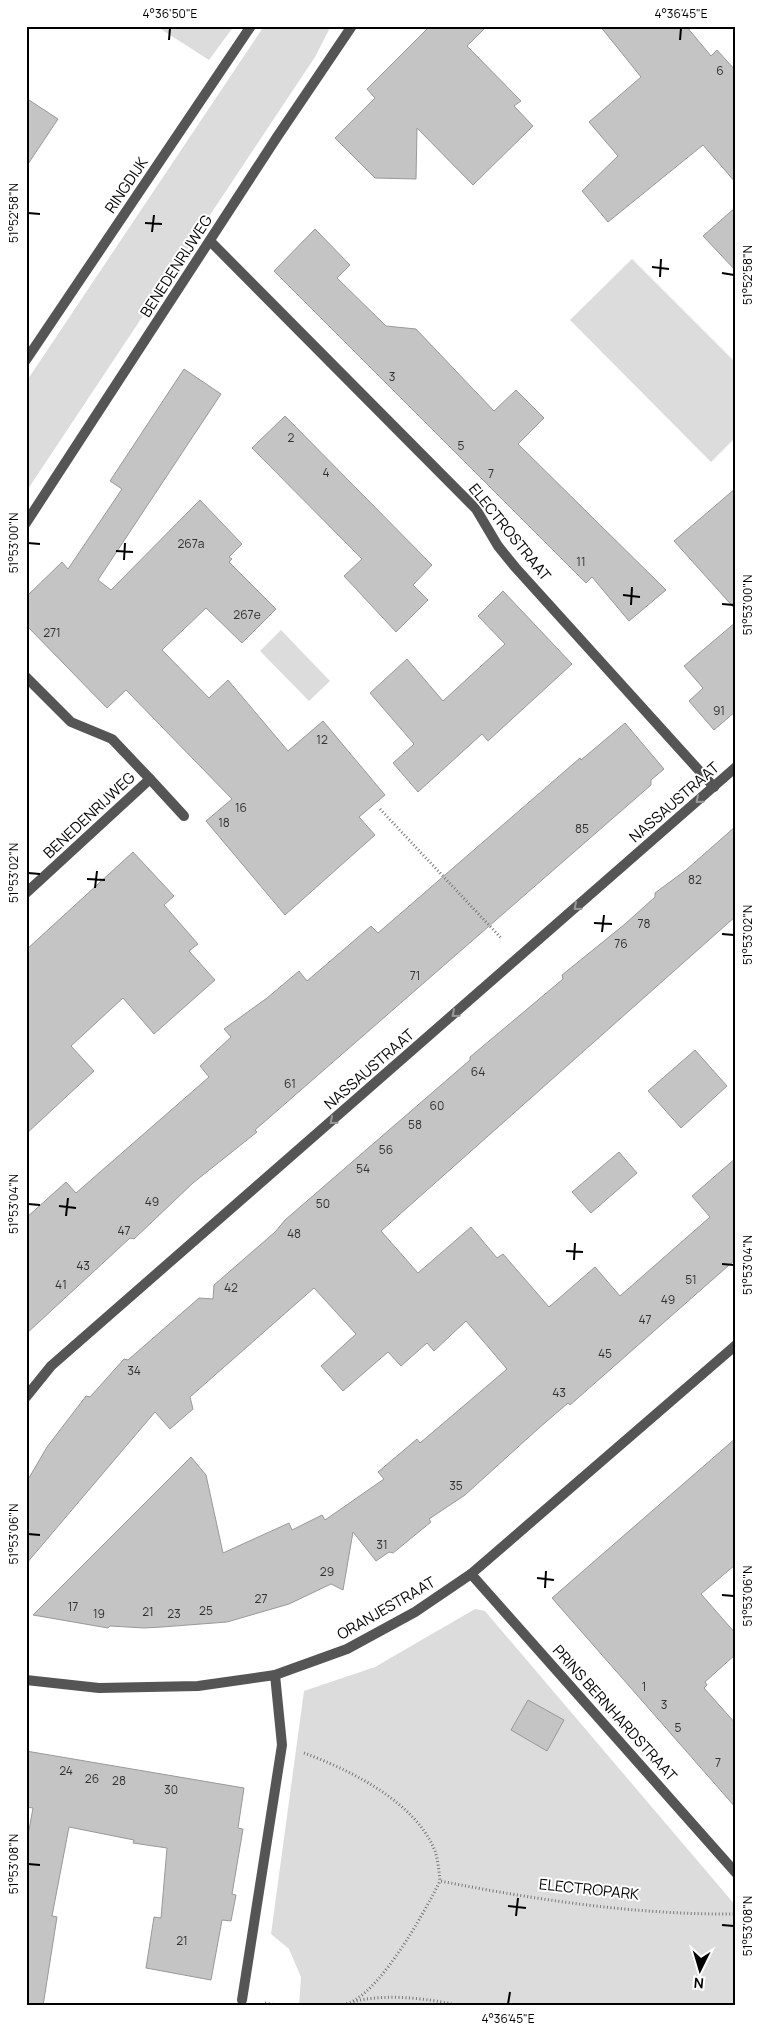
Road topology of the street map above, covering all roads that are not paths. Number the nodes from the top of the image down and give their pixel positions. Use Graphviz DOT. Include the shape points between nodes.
graph roads {
  1 [pos="251,26"];
  2 [pos="352,26"];
  3 [pos="210,241"];
  4 [pos="26,360"];
  5 [pos="26,523"];
  6 [pos="26,677"];
  7 [pos="736,768"];
  8 [pos="150,779"];
  9 [pos="714,787"];
  10 [pos="184,816"];
  11 [pos="26,893"];
  12 [pos="736,1345"];
  13 [pos="26,1397"];
  14 [pos="471,1574"];
  15 [pos="275,1675"];
  16 [pos="26,1680"];
  17 [pos="736,1872"];
  18 [pos="242,2000"];
  1 -- 4 [label="street, RINGDIJK"];
  2 -- 3 [label="street, BENEDENRIJWEG"];
  3 -- 5 [label="street, BENEDENRIJWEG"];
  3 -- 9 [label="street, ELECTROSTRAAT" via="476,509 515,567"];
  6 -- 8 [label="street, BENEDENRIJWEG" via="71,722 112,739"];
  7 -- 9 [label="street, NASSAUSTRAAT"];
  8 -- 10 [label="street, BENEDENRIJWEG"];
  8 -- 11 [label="street, BENEDENRIJWEG"];
  9 -- 13 [label="street, NASSAUSTRAAT, one-way" via="51,1366"];
  12 -- 14 [label="street, ORANJESTRAAT"];
  14 -- 15 [label="street, ORANJESTRAAT" via="416,1612 347,1649"];
  14 -- 17 [label="street, PRINS BERNHARDSTRAAT"];
  15 -- 16 [label="street, ORANJESTRAAT" via="198,1686 99,1688"];
  15 -- 18 [label="street" via="282,1745"];
}
